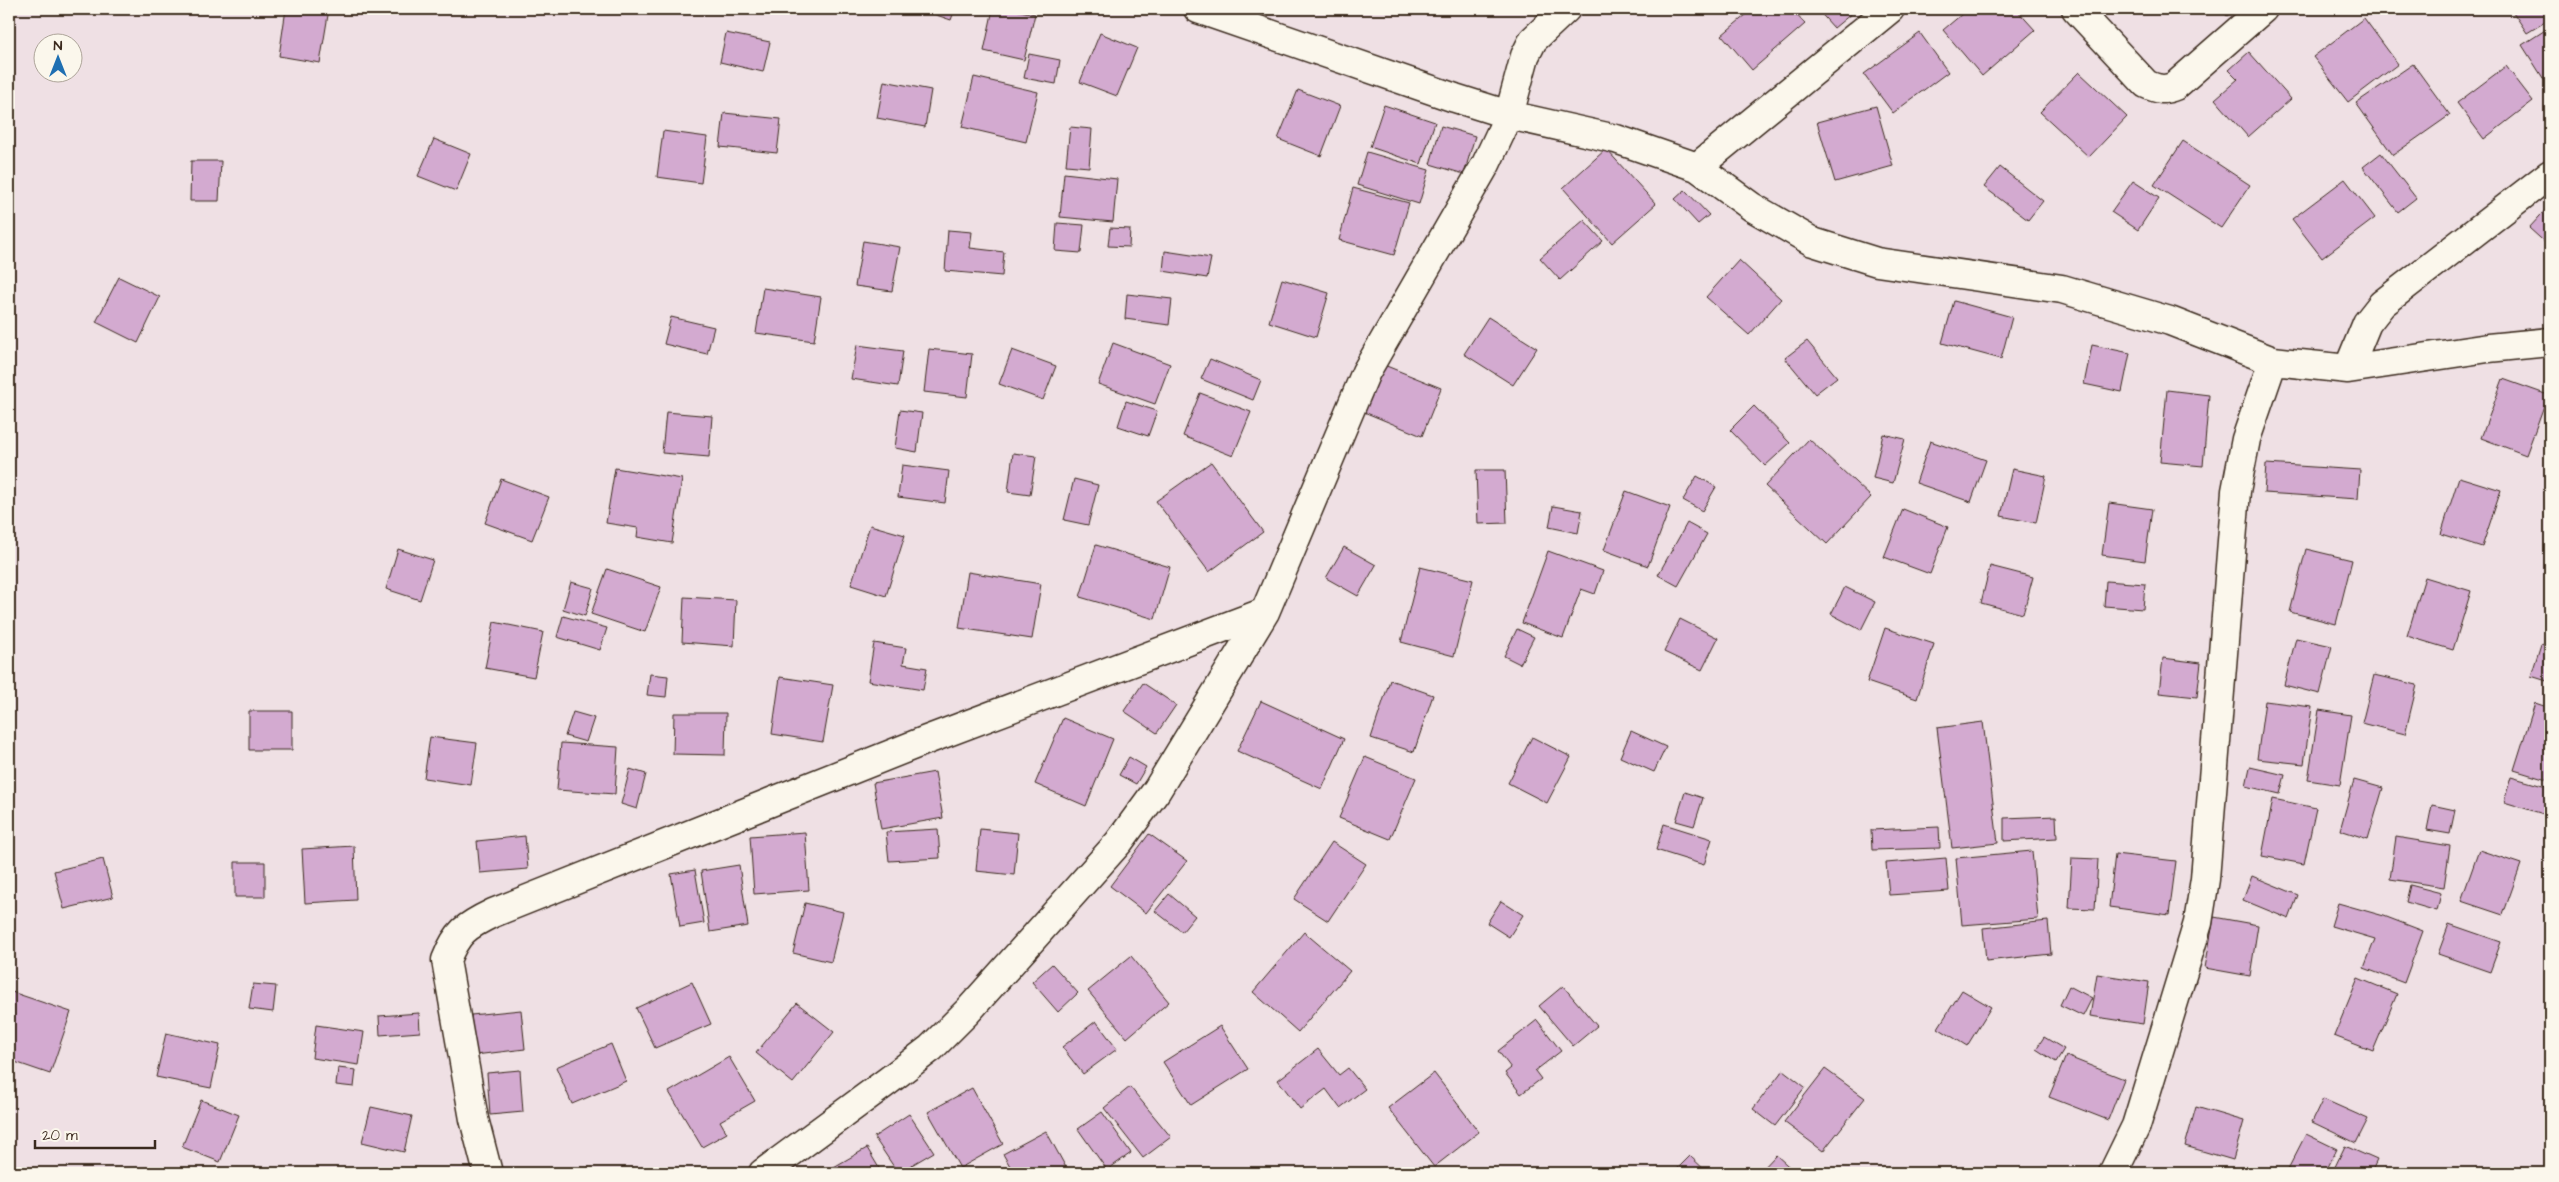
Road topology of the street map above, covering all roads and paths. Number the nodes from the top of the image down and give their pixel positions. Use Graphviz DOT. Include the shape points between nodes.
graph roads {
  1 [pos="1198,9"];
  2 [pos="1566,9"];
  3 [pos="1890,9"];
  4 [pos="2076,9"];
  5 [pos="2263,9"];
  6 [pos="1509,115"];
  7 [pos="1697,167"];
  8 [pos="2550,174"];
  9 [pos="2550,342"];
  10 [pos="2273,361"];
  11 [pos="2348,368"];
  12 [pos="1264,612"];
  13 [pos="488,1173"];
  14 [pos="763,1173"];
  15 [pos="2113,1173"];
  1 -- 6 [label="street"];
  2 -- 6 [label="street" via="1533,40 1525,56"];
  3 -- 7 [label="street"];
  4 -- 5 [label="street" via="2146,84 2157,89 2175,86"];
  6 -- 7 [label="street" via="1616,139"];
  6 -- 12 [label="street" via="1481,173 1366,372"];
  7 -- 10 [label="street" via="1752,207 1813,242 1877,262 2062,289 2170,321"];
  8 -- 11 [label="street" via="2382,304 2367,323"];
  9 -- 11 [label="street"];
  10 -- 11 [label="street"];
  10 -- 15 [label="street" via="2246,439 2236,491 2205,879 2198,923 2136,1126"];
  12 -- 13 [label="street" via="924,741 468,925 454,940 446,960 466,1080"];
  12 -- 14 [label="street" via="1157,790 1120,842 968,1011 930,1048"];
}
